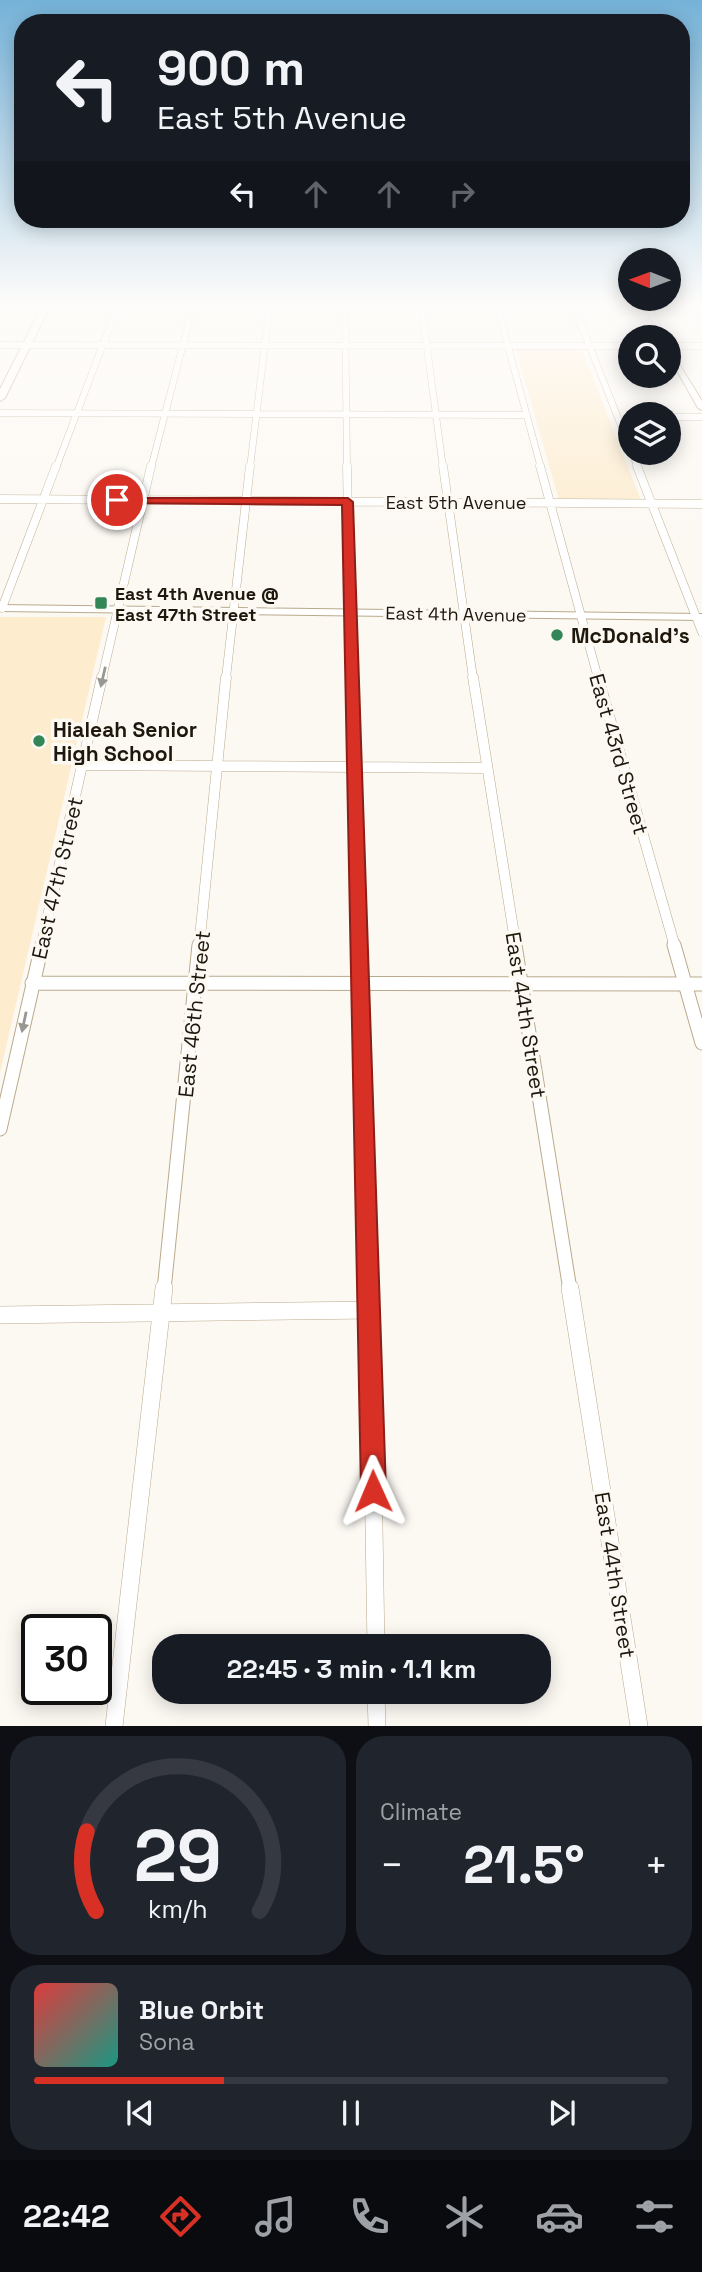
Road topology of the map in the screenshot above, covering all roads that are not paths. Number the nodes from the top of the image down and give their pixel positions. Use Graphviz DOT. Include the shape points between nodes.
graph roads {
  1 [pos="90,383"];
  2 [pos="175,383"];
  3 [pos="260,383"];
  4 [pos="347,383"];
  5 [pos="432,383"];
  6 [pos="518,383"];
  7 [pos="604,383"];
  8 [pos="688,383"];
  9 [pos="702,408"];
  10 [pos="0,413"];
  11 [pos="77,414"];
  12 [pos="167,414"];
  13 [pos="257,414"];
  14 [pos="348,415"];
  15 [pos="527,415"];
  16 [pos="437,416"];
  17 [pos="617,416"];
  18 [pos="681,416"];
  19 [pos="702,416"];
  20 [pos="637,465"];
  21 [pos="0,499"];
  22 [pos="44,499"];
  23 [pos="142,501"];
  24 [pos="247,501"];
  25 [pos="348,502"];
  26 [pos="450,503"];
  27 [pos="551,503"];
  28 [pos="653,504"];
  29 [pos="702,504"];
  30 [pos="1,608"];
  31 [pos="118,610"];
  32 [pos="233,611"];
  33 [pos="349,613"];
  34 [pos="463,614"];
  35 [pos="580,615"];
  36 [pos="699,617"];
  37 [pos="702,632"];
  38 [pos="83,765"];
  39 [pos="218,765"];
  40 [pos="354,766"];
  41 [pos="487,768"];
  42 [pos="32,983"];
  43 [pos="198,983"];
  44 [pos="358,983"];
  45 [pos="521,984"];
  46 [pos="685,984"];
  47 [pos="702,984"];
  48 [pos="702,1043"];
  49 [pos="0,1129"];
  50 [pos="370,1310"];
  51 [pos="162,1311"];
  52 [pos="0,1315"];
  53 [pos="376,1634"];
  54 [pos="376,1704"];
  55 [pos="114,1726"];
  56 [pos="377,1726"];
  57 [pos="639,1726"];
  1 -- 11 [label="street"];
  2 -- 12 [label="street, East 47th Street"];
  3 -- 13 [label="street, East 46th Street"];
  4 -- 14 [label="street"];
  5 -- 16 [label="street, East 44th Street"];
  6 -- 15 [label="street, East 43rd Street"];
  7 -- 17 [label="street"];
  8 -- 9 [label="street"];
  10 -- 11 [label="street"];
  11 -- 12 [label="street"];
  11 -- 22 [label="street"];
  12 -- 13 [label="street"];
  12 -- 23 [label="street, East 47th Street"];
  13 -- 14 [label="street"];
  13 -- 24 [label="street, East 46th Street"];
  14 -- 16 [label="street"];
  14 -- 25 [label="street"];
  15 -- 16 [label="street"];
  15 -- 27 [label="street, East 43rd Street"];
  16 -- 26 [label="street, East 44th Street"];
  18 -- 19 [label="street"];
  20 -- 28 [label="street"];
  21 -- 22 [label="street, East 5th Avenue"];
  22 -- 23 [label="street, East 5th Avenue"];
  22 -- 30 [label="street"];
  23 -- 24 [label="street, East 5th Avenue"];
  23 -- 31 [label="street, East 47th Street"];
  24 -- 25 [label="street, East 5th Avenue"];
  24 -- 32 [label="street, East 46th Street"];
  25 -- 26 [label="street, East 5th Avenue"];
  25 -- 33 [label="street"];
  26 -- 27 [label="street, East 5th Avenue"];
  26 -- 34 [label="street, East 44th Street"];
  27 -- 28 [label="street, East 5th Avenue"];
  27 -- 35 [label="street, East 43rd Street"];
  28 -- 29 [label="street, East 5th Avenue"];
  28 -- 36 [label="street"];
  30 -- 31 [label="main road, East 4th Avenue"];
  31 -- 32 [label="main road, East 4th Avenue"];
  31 -- 38 [label="street, East 47th Street, one-way"];
  32 -- 33 [label="main road, East 4th Avenue"];
  32 -- 39 [label="street, East 46th Street"];
  33 -- 34 [label="main road, East 4th Avenue"];
  33 -- 40 [label="street"];
  34 -- 35 [label="main road, East 4th Avenue"];
  34 -- 41 [label="street, East 44th Street"];
  35 -- 36 [label="main road, East 4th Avenue"];
  35 -- 46 [label="street, East 43rd Street"];
  36 -- 37 [label="street"];
  38 -- 39 [label="street"];
  38 -- 42 [label="street, East 47th Street"];
  39 -- 40 [label="street"];
  39 -- 43 [label="street, East 46th Street"];
  40 -- 41 [label="street"];
  40 -- 44 [label="street"];
  41 -- 45 [label="street, East 44th Street"];
  42 -- 43 [label="street"];
  42 -- 49 [label="street, East 47th Street, one-way"];
  43 -- 44 [label="street"];
  43 -- 51 [label="street, East 46th Street"];
  44 -- 45 [label="street"];
  44 -- 50 [label="street"];
  45 -- 46 [label="street"];
  45 -- 57 [label="street, East 44th Street"];
  46 -- 47 [label="street"];
  46 -- 48 [label="street, East 43rd Street"];
  50 -- 51 [label="street"];
  50 -- 53 [label="street"];
  51 -- 52 [label="street"];
  51 -- 55 [label="street, East 46th Street"];
  54 -- 56 [label="street"];
}
